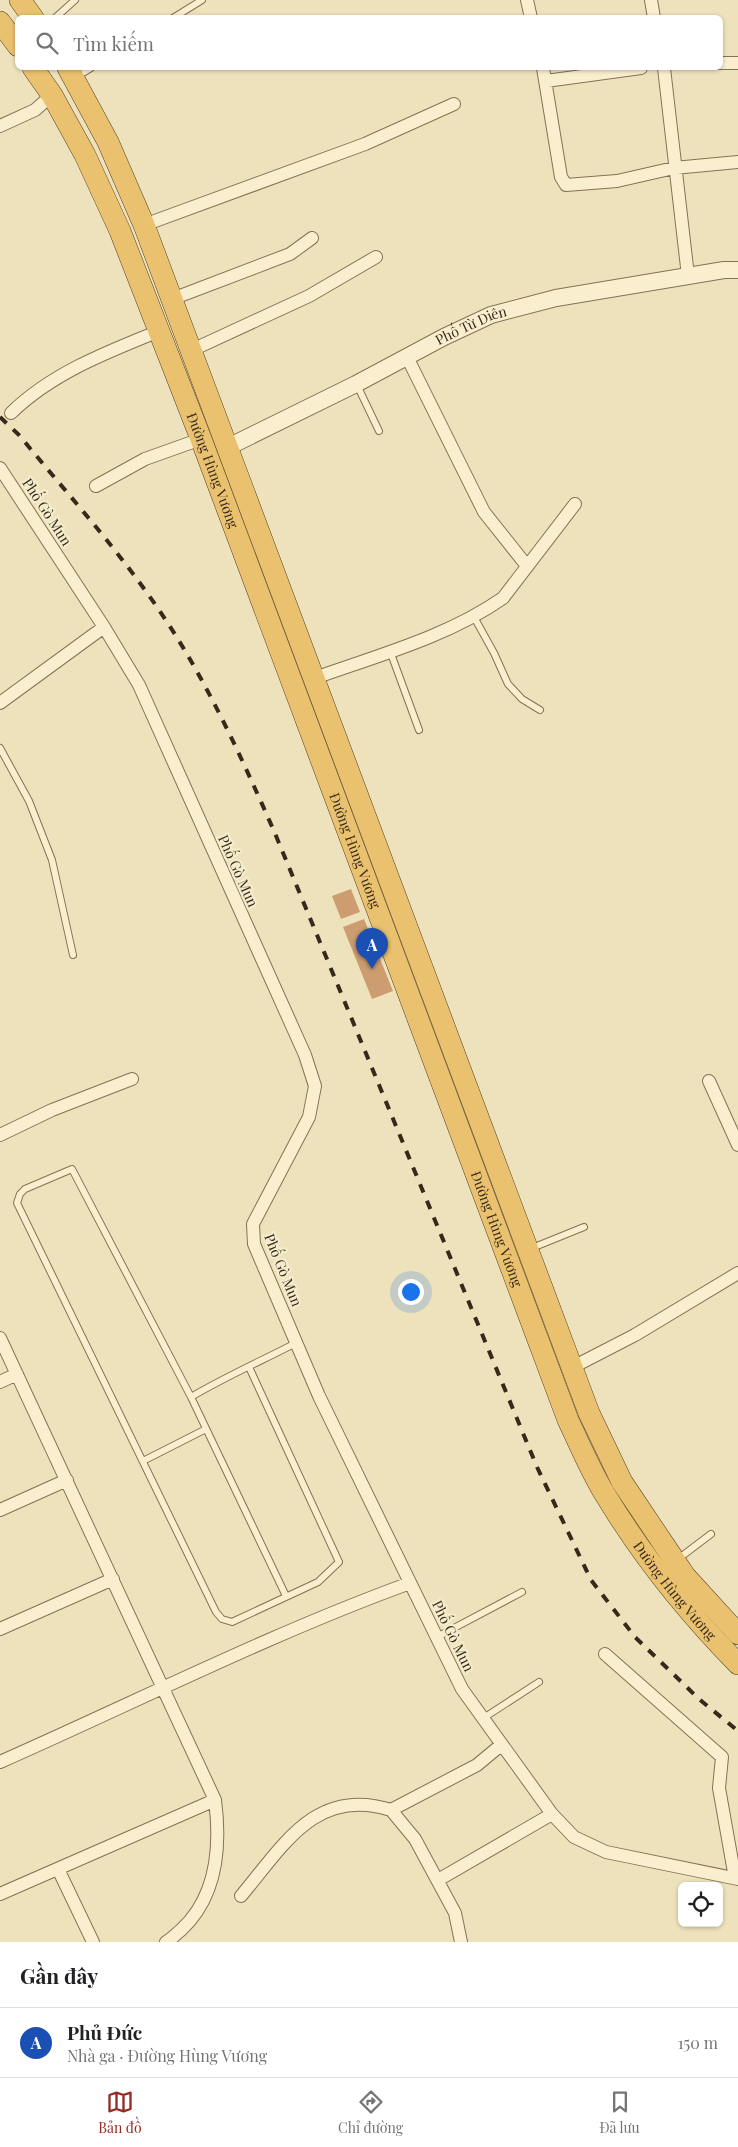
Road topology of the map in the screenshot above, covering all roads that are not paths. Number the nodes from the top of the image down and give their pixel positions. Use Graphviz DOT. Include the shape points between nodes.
graph roads {
  1 [pos="20,0"];
  2 [pos="75,0"];
  3 [pos="202,0"];
  4 [pos="527,0"];
  5 [pos="651,0"];
  6 [pos="31,15"];
  7 [pos="59,15"];
  8 [pos="178,15"];
  9 [pos="530,15"];
  10 [pos="654,15"];
  11 [pos="0,22"];
  12 [pos="15,42"];
  13 [pos="723,63"];
  14 [pos="738,63"];
  15 [pos="34,70"];
  16 [pos="543,70"];
  17 [pos="626,70"];
  18 [pos="664,70"];
  19 [pos="78,71"];
  20 [pos="546,81"];
  21 [pos="52,95"];
  22 [pos="454,104"];
  23 [pos="0,126"];
  24 [pos="738,162"];
  25 [pos="674,168"];
  26 [pos="144,224"];
  27 [pos="312,238"];
  28 [pos="376,257"];
  29 [pos="738,270"];
  30 [pos="688,276"];
  31 [pos="172,299"];
  32 [pos="159,331"];
  33 [pos="192,350"];
  34 [pos="408,358"];
  35 [pos="356,384"];
  36 [pos="11,413"];
  37 [pos="380,430"];
  38 [pos="201,439"];
  39 [pos="228,446"];
  40 [pos="0,468"];
  41 [pos="96,486"];
  42 [pos="575,504"];
  43 [pos="527,566"];
  44 [pos="474,617"];
  45 [pos="104,627"];
  46 [pos="390,651"];
  47 [pos="315,678"];
  48 [pos="0,703"];
  49 [pos="540,710"];
  50 [pos="419,730"];
  51 [pos="0,748"];
  52 [pos="73,955"];
  53 [pos="132,1079"];
  54 [pos="709,1081"];
  55 [pos="0,1135"];
  56 [pos="738,1145"];
  57 [pos="584,1227"];
  58 [pos="526,1250"];
  59 [pos="738,1274"];
  60 [pos="0,1338"];
  61 [pos="296,1343"];
  62 [pos="248,1367"];
  63 [pos="571,1368"];
  64 [pos="17,1374"];
  65 [pos="0,1382"];
  66 [pos="191,1398"];
  67 [pos="206,1428"];
  68 [pos="143,1461"];
  69 [pos="67,1480"];
  70 [pos="0,1510"];
  71 [pos="711,1534"];
  72 [pos="675,1561"];
  73 [pos="112,1579"];
  74 [pos="410,1583"];
  75 [pos="522,1592"];
  76 [pos="286,1596"];
  77 [pos="0,1628"];
  78 [pos="736,1629"];
  79 [pos="437,1637"];
  80 [pos="605,1654"];
  81 [pos="738,1664"];
  82 [pos="539,1682"];
  83 [pos="162,1690"];
  84 [pos="482,1719"];
  85 [pos="501,1745"];
  86 [pos="0,1762"];
  87 [pos="216,1800"];
  88 [pos="391,1810"];
  89 [pos="552,1814"];
  90 [pos="58,1869"];
  91 [pos="736,1879"];
  92 [pos="438,1880"];
  93 [pos="0,1894"];
  94 [pos="241,1896"];
  95 [pos="93,1942"];
  96 [pos="166,1942"];
  97 [pos="461,1942"];
  1 -- 6 [label="highway"];
  2 -- 7 [label="lane"];
  3 -- 8 [label="lane"];
  4 -- 9 [label="street"];
  5 -- 10 [label="street"];
  11 -- 12 [label="highway"];
  13 -- 14 [label="street"];
  15 -- 21 [label="highway, Đường Hùng Vương"];
  16 -- 20 [label="street"];
  17 -- 20 [label="street"];
  18 -- 25 [label="street"];
  19 -- 26 [label="highway, Đường Hùng Vương"];
  20 -- 25 [label="street" via="561,178 566,185 617,181"];
  21 -- 23 [label="street" via="35,110"];
  21 -- 32 [label="highway, Đường Hùng Vương" via="85,155 120,231"];
  22 -- 26 [label="street" via="365,144"];
  24 -- 25 [label="street"];
  25 -- 30 [label="street"];
  26 -- 31 [label="highway, Đường Hùng Vương"];
  27 -- 31 [label="street" via="290,254"];
  28 -- 33 [label="street" via="309,296"];
  29 -- 30 [label="street, Phố Từ Diên"];
  30 -- 34 [label="street, Phố Từ Diên" via="556,298 491,315"];
  31 -- 33 [label="highway, Đường Hùng Vương"];
  32 -- 36 [label="street" via="69,372 27,398"];
  32 -- 38 [label="highway, Đường Hùng Vương"];
  33 -- 39 [label="highway, Đường Hùng Vương"];
  34 -- 35 [label="street, Phố Từ Diên"];
  34 -- 43 [label="street" via="484,512"];
  35 -- 37 [label="lane"];
  35 -- 39 [label="street, Phố Từ Diên"];
  38 -- 41 [label="street" via="145,459"];
  38 -- 81 [label="highway, Đường Hùng Vương" via="568,1420 605,1495 653,1565 700,1625"];
  39 -- 47 [label="highway, Đường Hùng Vương"];
  40 -- 45 [label="street, Phố Gò Mun"];
  42 -- 43 [label="street"];
  43 -- 44 [label="street" via="503,598"];
  44 -- 46 [label="street"];
  44 -- 49 [label="lane" via="508,684 522,699"];
  45 -- 48 [label="street"];
  45 -- 61 [label="street, Phố Gò Mun" via="139,685 305,1055 315,1086 309,1117 253,1224 252,1233"];
  46 -- 47 [label="street"];
  46 -- 50 [label="lane"];
  47 -- 58 [label="highway, Đường Hùng Vương"];
  51 -- 52 [label="lane" via="29,801 52,860"];
  53 -- 55 [label="street" via="52,1110"];
  54 -- 56 [label="street"];
  57 -- 58 [label="lane"];
  58 -- 63 [label="highway, Đường Hùng Vương"];
  59 -- 63 [label="street" via="635,1335"];
  60 -- 64 [label="street"];
  61 -- 62 [label="lane"];
  61 -- 74 [label="street, Phố Gò Mun"];
  62 -- 66 [label="lane"];
  62 -- 76 [label="lane" via="339,1562 318,1582"];
  63 -- 72 [label="highway, Đường Hùng Vương" via="622,1482"];
  64 -- 65 [label="street"];
  64 -- 69 [label="street"];
  66 -- 67 [label="lane"];
  66 -- 68 [label="lane" via="72,1169 25,1189 17,1203"];
  67 -- 68 [label="lane"];
  67 -- 76 [label="lane"];
  68 -- 76 [label="lane" via="222,1619 232,1622"];
  69 -- 70 [label="street"];
  69 -- 73 [label="street"];
  71 -- 72 [label="lane"];
  72 -- 78 [label="highway, Đường Hùng Vương" via="685,1576"];
  73 -- 77 [label="street"];
  73 -- 83 [label="street"];
  74 -- 79 [label="street, Phố Gò Mun"];
  74 -- 83 [label="street" via="356,1603"];
  75 -- 79 [label="lane"];
  79 -- 84 [label="street, Phố Gò Mun" via="462,1689"];
  80 -- 91 [label="street" via="722,1757 719,1788"];
  82 -- 84 [label="lane"];
  83 -- 86 [label="street"];
  83 -- 87 [label="street"];
  84 -- 85 [label="street, Phố Gò Mun"];
  85 -- 88 [label="street" via="476,1765"];
  85 -- 89 [label="street, Phố Gò Mun"];
  87 -- 90 [label="street"];
  87 -- 96 [label="street" via="218,1854 207,1894 192,1920"];
  88 -- 92 [label="street" via="415,1839"];
  88 -- 94 [label="street" via="372,1804 346,1804 303,1824"];
  89 -- 91 [label="street, Phố Gò Mun" via="574,1837 606,1852"];
  89 -- 92 [label="street"];
  90 -- 93 [label="street"];
  90 -- 95 [label="street"];
  92 -- 97 [label="street" via="456,1913"];
}
